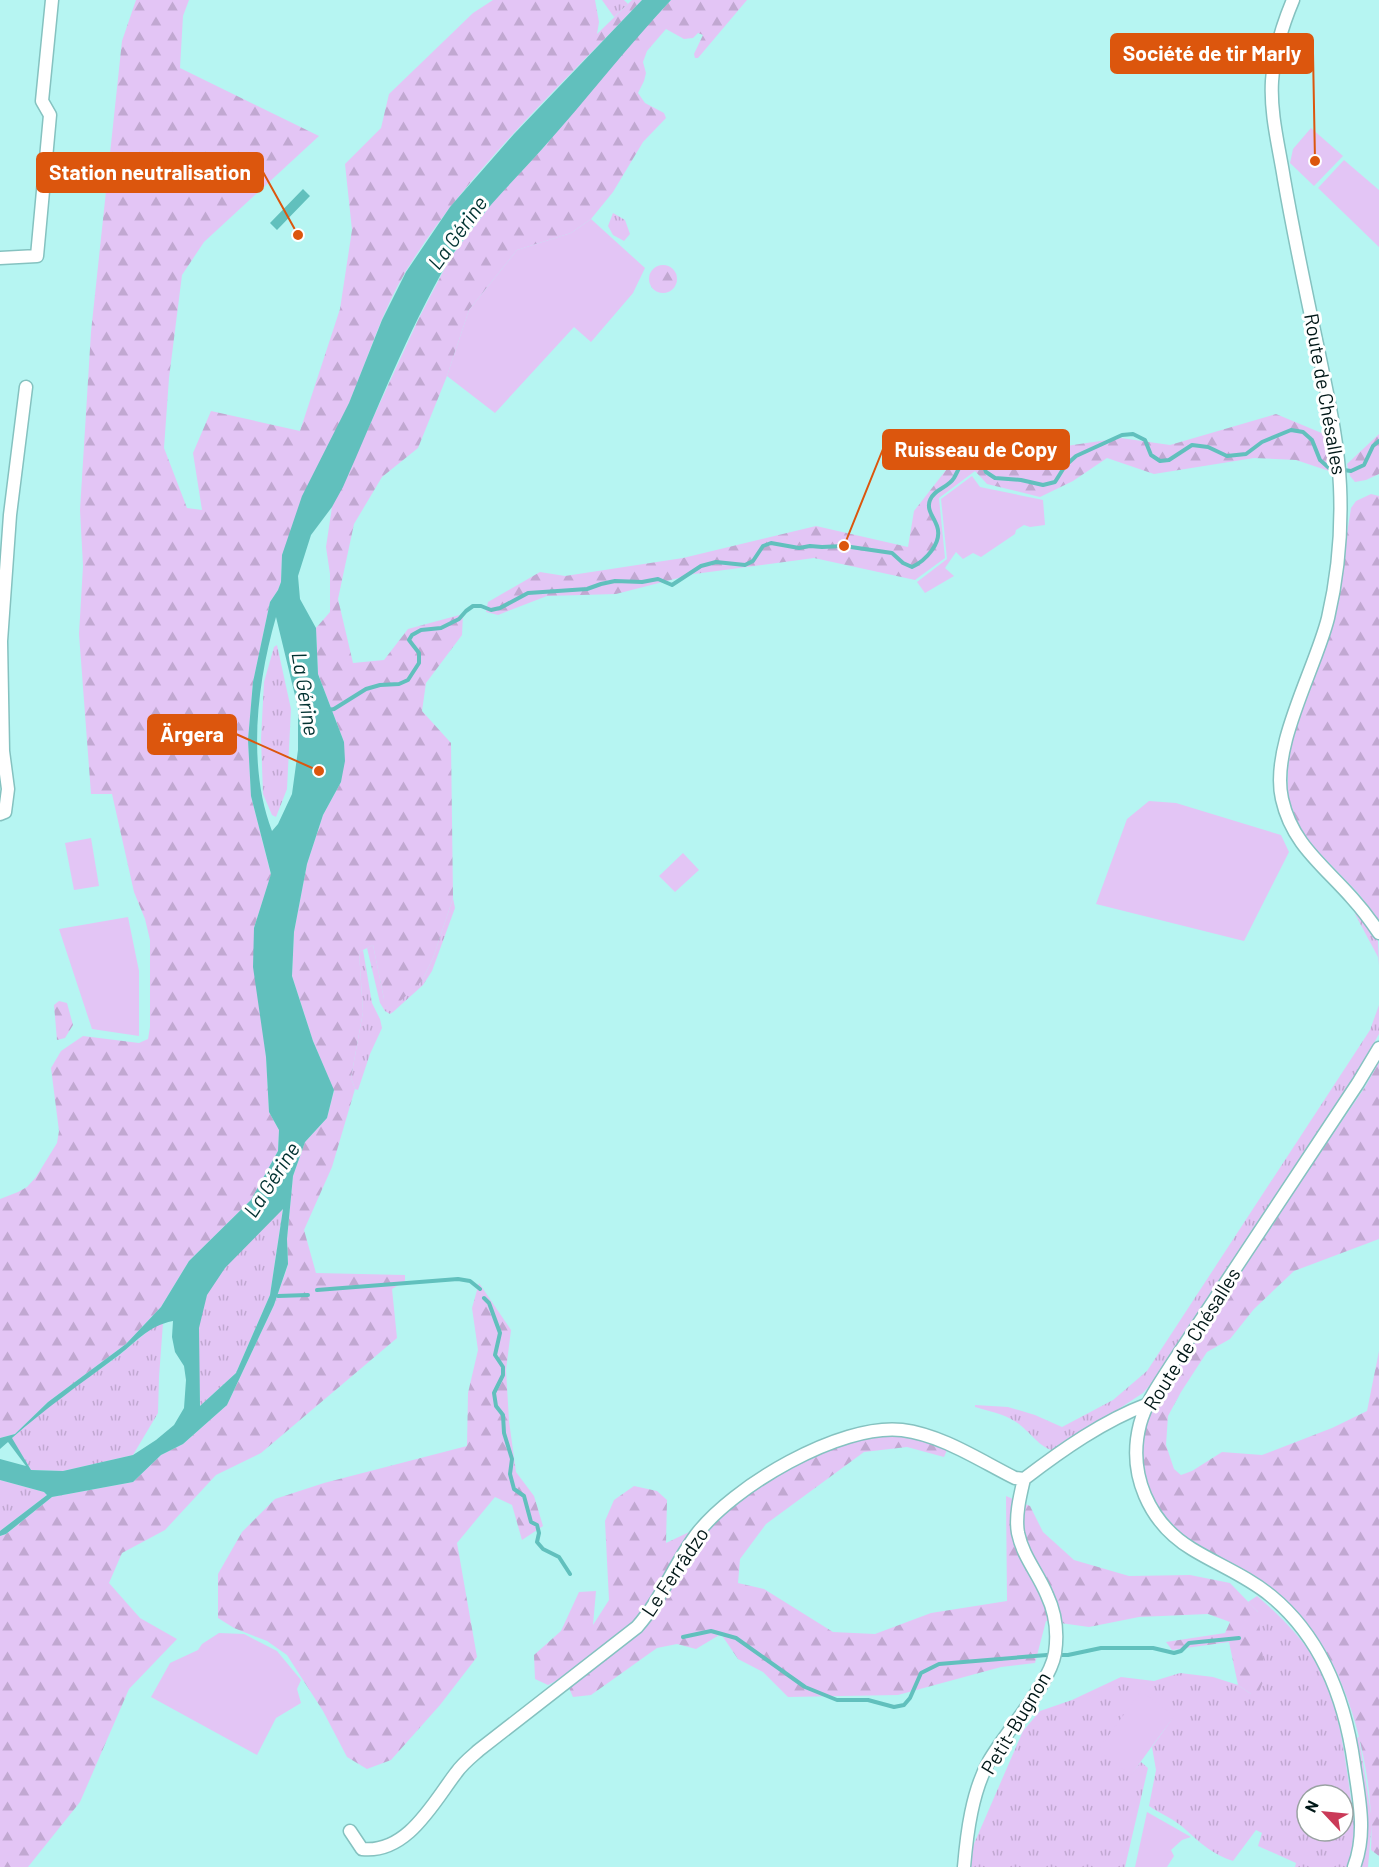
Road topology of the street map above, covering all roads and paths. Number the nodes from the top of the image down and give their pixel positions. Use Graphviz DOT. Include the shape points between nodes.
graph roads {
  1 [pos="52,0"];
  2 [pos="1293,0"];
  3 [pos="0,258"];
  4 [pos="26,387"];
  5 [pos="5,514"];
  6 [pos="0,814"];
  7 [pos="1379,933"];
  8 [pos="1379,1048"];
  9 [pos="1148,1404"];
  10 [pos="1024,1479"];
  11 [pos="350,1831"];
  12 [pos="964,1867"];
  13 [pos="1354,1867"];
  1 -- 3 [label="street" via="42,101 50,115 37,256"];
  2 -- 7 [label="street, Route de Chésalles" via="1275,58 1272,110 1338,453 1341,527 1321,641 1285,746 1281,796 1298,839"];
  4 -- 5 [label="street"];
  5 -- 6 [label="street" via="1,641 8,789 5,812"];
  8 -- 9 [label="street, Route de Chésalles"];
  9 -- 10 [label="street" via="1122,1413"];
  9 -- 13 [label="street, Route de Chésalles" via="1136,1446 1137,1468 1143,1495 1155,1516 1191,1548 1271,1596 1314,1645 1335,1687 1350,1742 1362,1820 1360,1851"];
  10 -- 11 [label="street, Le Ferrâdzo" via="924,1434 900,1430 875,1430 820,1446 787,1463 728,1502 696,1535 649,1614 637,1627 479,1750 457,1770 417,1824 396,1841 372,1850 362,1849"];
  10 -- 12 [label="street, Petit-Bugnon" via="1018,1532 1055,1618 1054,1655 1043,1682 989,1762 970,1819"];
}
